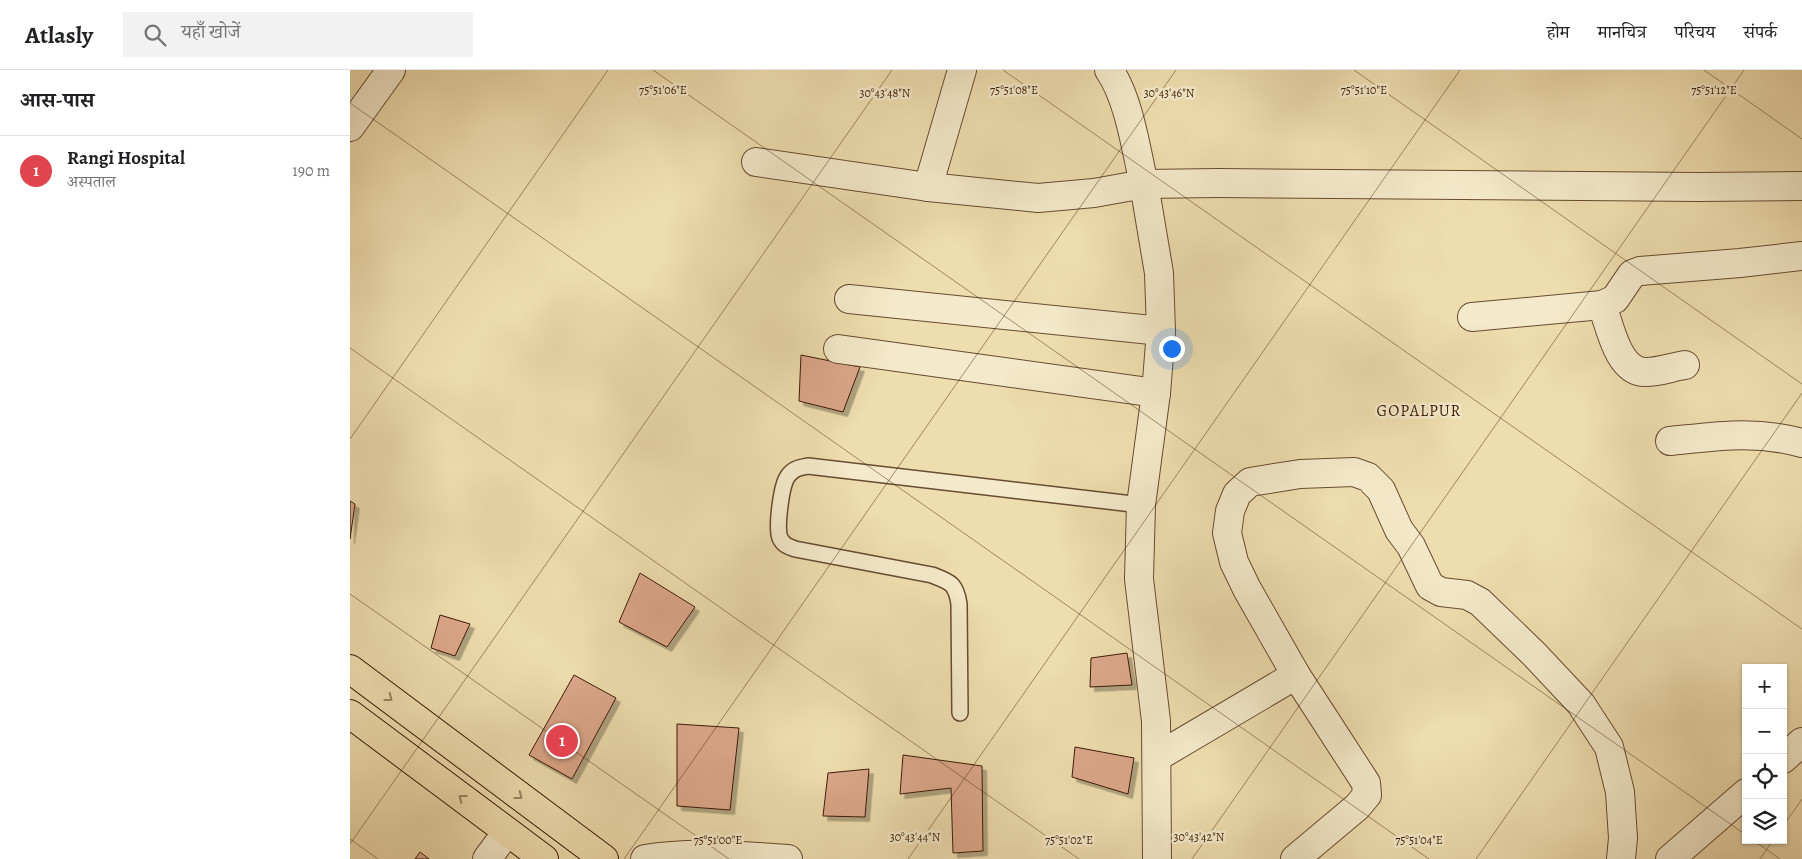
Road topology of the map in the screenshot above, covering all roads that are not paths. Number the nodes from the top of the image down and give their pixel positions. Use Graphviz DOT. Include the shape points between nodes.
graph roads {
  1 [pos="391,70"];
  2 [pos="962,70"];
  3 [pos="1109,70"];
  4 [pos="350,127"];
  5 [pos="756,162"];
  6 [pos="1144,184"];
  7 [pos="1802,186"];
  8 [pos="928,187"];
  9 [pos="1802,256"];
  10 [pos="849,299"];
  11 [pos="1602,305"];
  12 [pos="1472,317"];
  13 [pos="1161,331"];
  14 [pos="838,349"];
  15 [pos="1685,365"];
  16 [pos="1156,393"];
  17 [pos="1670,441"];
  18 [pos="1802,443"];
  19 [pos="1141,505"];
  20 [pos="350,669"];
  21 [pos="1296,675"];
  22 [pos="960,713"];
  23 [pos="350,714"];
  24 [pos="1802,742"];
  25 [pos="1787,755"];
  26 [pos="1157,756"];
  27 [pos="1742,796"];
  28 [pos="507,832"];
  29 [pos="487,859"];
  30 [pos="544,859"];
  31 [pos="604,859"];
  32 [pos="645,859"];
  33 [pos="788,859"];
  34 [pos="1157,859"];
  35 [pos="1295,859"];
  36 [pos="1621,859"];
  37 [pos="1670,859"];
  1 -- 4 [label="street"];
  2 -- 8 [label="street"];
  3 -- 6 [label="street" via="1126,109"];
  5 -- 8 [label="street"];
  6 -- 7 [label="street"];
  6 -- 8 [label="street" via="1038,198"];
  6 -- 13 [label="street" via="1159,273"];
  9 -- 11 [label="street" via="1640,271 1632,274 1615,299"];
  10 -- 13 [label="street"];
  11 -- 12 [label="street"];
  11 -- 15 [label="street" via="1622,359 1629,367 1647,372"];
  13 -- 16 [label="street"];
  14 -- 16 [label="street"];
  16 -- 19 [label="street"];
  17 -- 18 [label="street" via="1734,434 1766,435"];
  19 -- 22 [label="lane" via="808,466 796,468 786,477 778,530 780,540 786,546 932,575 948,581 957,591"];
  19 -- 26 [label="street" via="1139,579 1156,721"];
  20 -- 31 [label="main road, one-way"];
  21 -- 26 [label="street"];
  21 -- 35 [label="street" via="1366,783 1367,795"];
  21 -- 36 [label="street" via="1234,562 1227,533 1230,510 1236,494 1250,482 1300,474 1354,472 1368,477 1381,490 1430,586 1440,592 1467,595 1480,602 1582,704 1609,747 1620,792"];
  28 -- 23 [label="main road, one-way"];
  24 -- 25 [label="street"];
  26 -- 34 [label="street"];
  27 -- 37 [label="street"];
  28 -- 29 [label="street"];
  28 -- 30 [label="main road"];
  32 -- 33 [label="street" via="710,854"];
}
